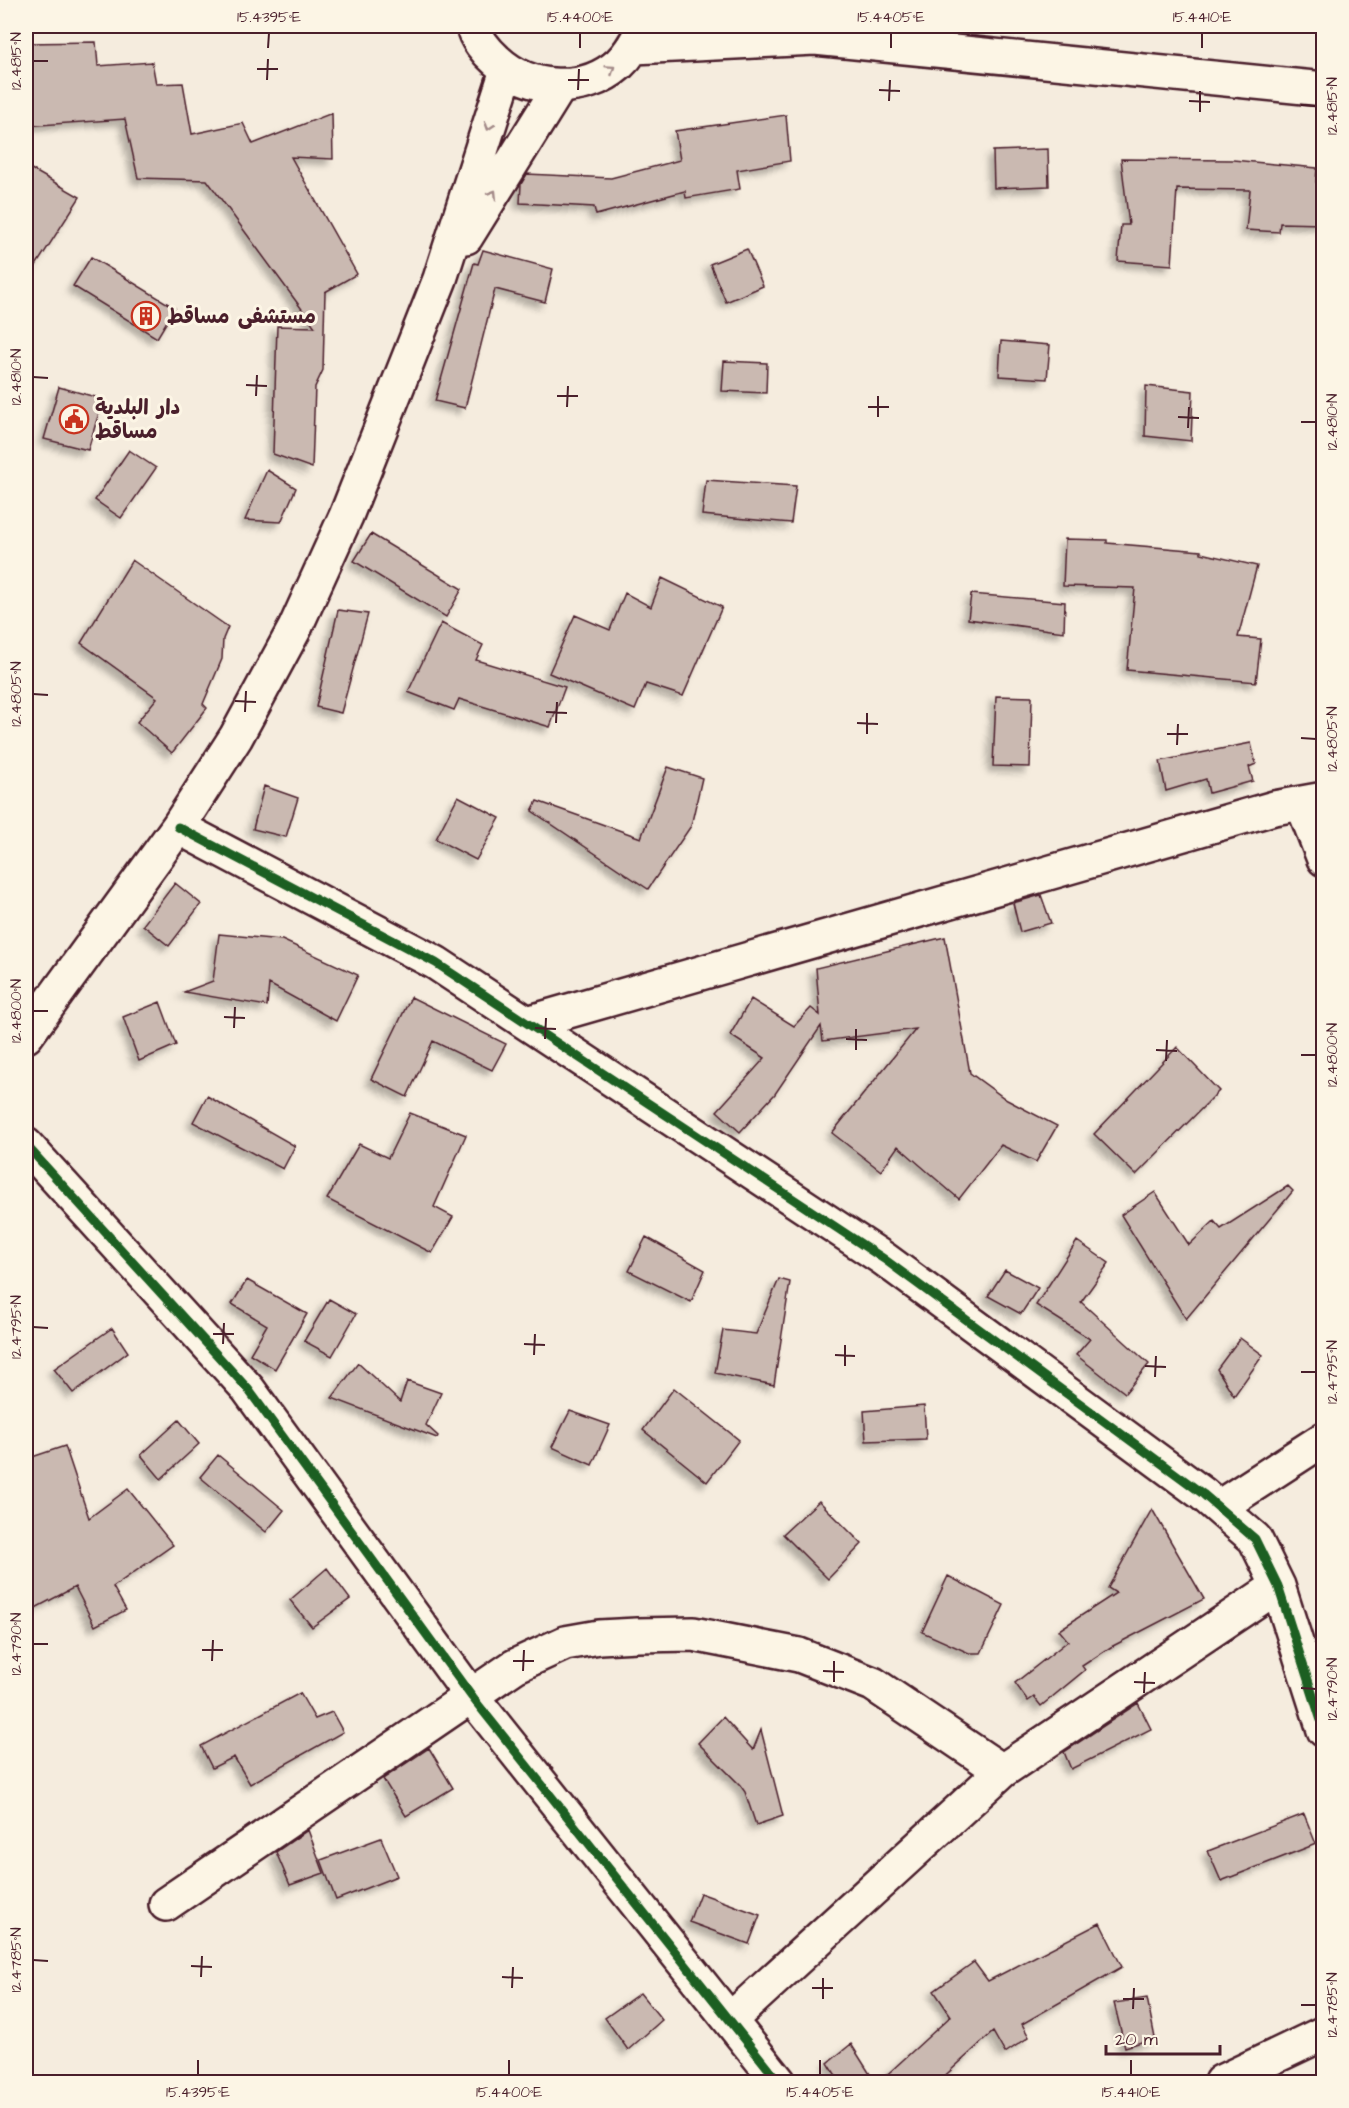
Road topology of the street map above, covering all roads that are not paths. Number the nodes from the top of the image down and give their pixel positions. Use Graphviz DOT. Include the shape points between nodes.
graph roads {
  1 [pos="468,27"];
  2 [pos="801,32"];
  3 [pos="639,36"];
  4 [pos="507,70"];
  5 [pos="560,86"];
  6 [pos="1323,89"];
  7 [pos="440,279"];
  8 [pos="1313,801"];
  9 [pos="178,827"];
  10 [pos="1323,859"];
  11 [pos="527,1023"];
  12 [pos="26,1036"];
  13 [pos="26,1145"];
  14 [pos="1323,1439"];
  15 [pos="1219,1507"];
  16 [pos="1278,1586"];
  17 [pos="472,1696"];
  18 [pos="1323,1730"];
  19 [pos="1002,1771"];
  20 [pos="166,1904"];
  21 [pos="730,2020"];
  22 [pos="1323,2032"];
  23 [pos="779,2082"];
  24 [pos="1221,2082"];
  1 -- 4 [label="main road" via="487,53"];
  2 -- 3 [label="main road"];
  2 -- 6 [label="main road"];
  5 -- 3 [label="main road, one-way" via="602,76 620,64"];
  4 -- 5 [label="main road" via="523,79"];
  4 -- 7 [label="main road, one-way"];
  7 -- 5 [label="main road, one-way"];
  7 -- 9 [label="main road" via="346,516 296,628 236,737"];
  8 -- 10 [label="main road"];
  8 -- 11 [label="main road" via="1274,808"];
  9 -- 11 [label="main road" via="436,963"];
  9 -- 12 [label="main road"];
  11 -- 15 [label="main road" via="884,1259"];
  13 -- 17 [label="main road" via="248,1389"];
  14 -- 15 [label="main road"];
  15 -- 16 [label="main road" via="1255,1539"];
  16 -- 18 [label="main road"];
  16 -- 19 [label="main road"];
  17 -- 19 [label="main road" via="515,1666 565,1643 609,1636 693,1634 799,1655 873,1684"];
  17 -- 20 [label="main road"];
  17 -- 21 [label="main road"];
  19 -- 21 [label="main road"];
  21 -- 23 [label="main road"];
  22 -- 24 [label="main road"];
}
